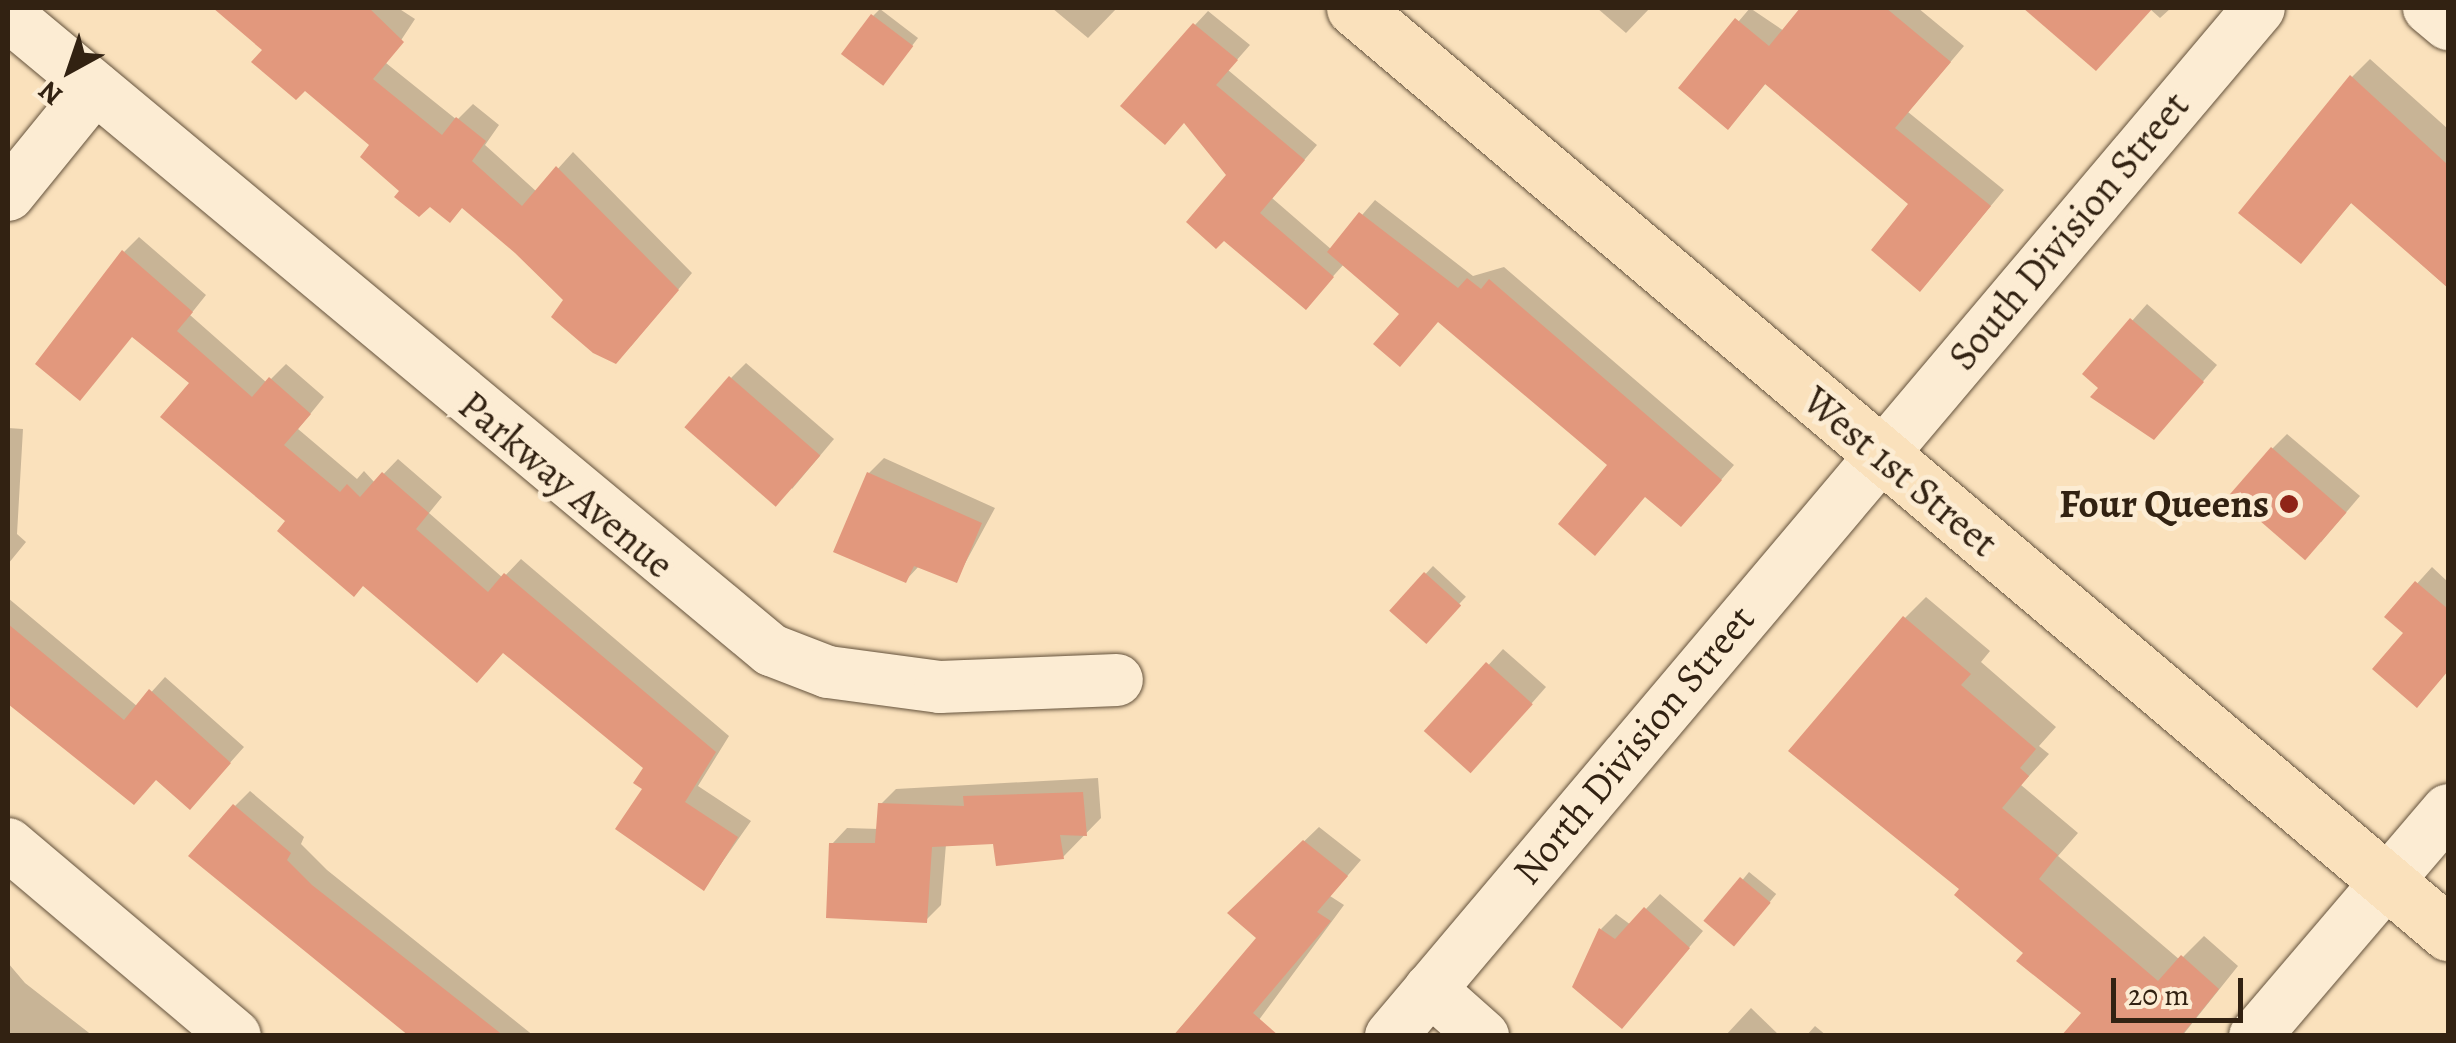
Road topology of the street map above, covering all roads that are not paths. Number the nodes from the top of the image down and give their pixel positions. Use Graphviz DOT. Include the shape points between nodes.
graph roads {
  1 [pos="1354,8"];
  2 [pos="2259,8"];
  3 [pos="2429,8"];
  4 [pos="8,15"];
  5 [pos="2448,24"];
  6 [pos="96,88"];
  7 [pos="8,195"];
  8 [pos="1878,454"];
  9 [pos="1118,680"];
  10 [pos="2448,810"];
  11 [pos="8,844"];
  12 [pos="2387,882"];
  13 [pos="2448,934"];
  14 [pos="1430,989"];
  15 [pos="234,1036"];
  16 [pos="1391,1036"];
  17 [pos="1482,1036"];
  18 [pos="2255,1036"];
  1 -- 8 [label="main road, West 1st Street"];
  2 -- 8 [label="street, South Division Street"];
  3 -- 5 [label="street"];
  4 -- 6 [label="street, Parkway Avenue"];
  6 -- 7 [label="street"];
  6 -- 9 [label="street, Parkway Avenue" via="771,650 828,672 940,688"];
  8 -- 12 [label="main road, West 1st Street"];
  8 -- 14 [label="street, North Division Street"];
  10 -- 12 [label="street"];
  11 -- 15 [label="street"];
  12 -- 13 [label="main road, West 1st Street"];
  12 -- 18 [label="street"];
  14 -- 16 [label="street, North Division Street"];
  14 -- 17 [label="street"];
}
